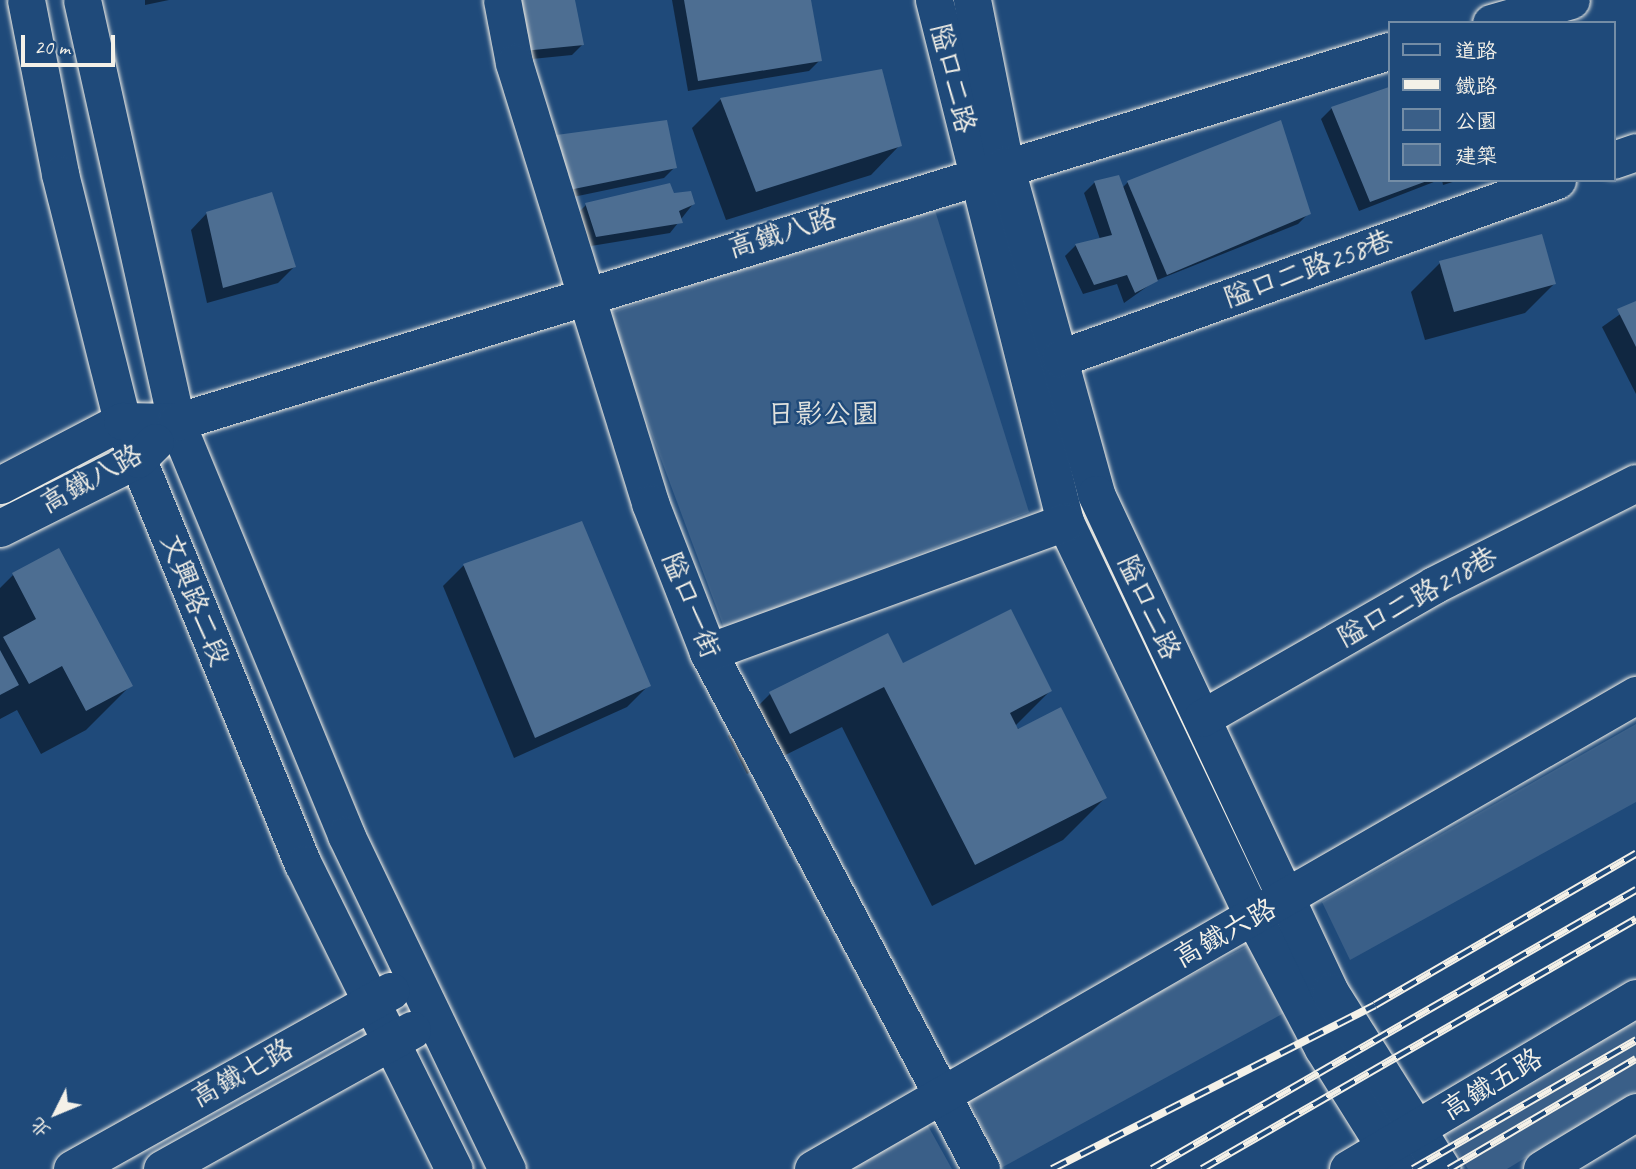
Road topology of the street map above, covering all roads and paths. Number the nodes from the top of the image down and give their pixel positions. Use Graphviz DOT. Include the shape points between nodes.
graph roads {
  1 [pos="26,0"];
  2 [pos="82,0"];
  3 [pos="502,0"];
  4 [pos="934,0"];
  5 [pos="972,0"];
  6 [pos="1571,0"];
  7 [pos="1498,21"];
  8 [pos="1388,51"];
  9 [pos="1636,152"];
  10 [pos="1615,159"];
  11 [pos="990,170"];
  12 [pos="1551,182"];
  13 [pos="585,294"];
  14 [pos="1060,358"];
  15 [pos="122,421"];
  16 [pos="176,422"];
  17 [pos="138,459"];
  18 [pos="1636,484"];
  19 [pos="0,485"];
  20 [pos="1065,523"];
  21 [pos="0,528"];
  22 [pos="708,652"];
  23 [pos="1636,695"];
  24 [pos="1202,718"];
  25 [pos="1286,900"];
  26 [pos="1253,916"];
  27 [pos="413,979"];
  28 [pos="1636,998"];
  29 [pos="1316,999"];
  30 [pos="371,1001"];
  31 [pos="432,1019"];
  32 [pos="390,1041"];
  33 [pos="944,1090"];
  34 [pos="1636,1112"];
  35 [pos="1416,1128"];
  36 [pos="1392,1158"];
  37 [pos="72,1169"];
  38 [pos="162,1169"];
  39 [pos="454,1169"];
  40 [pos="506,1169"];
  41 [pos="813,1169"];
  42 [pos="981,1169"];
  43 [pos="1348,1169"];
  44 [pos="1442,1169"];
  45 [pos="1542,1169"];
  1 -- 15 [label="street, 文興路二段" via="60,174"];
  2 -- 16 [label="street, 文興路二段"];
  3 -- 13 [label="street, 隘口一街" via="514,63"];
  4 -- 11 [label="street, 隘口二路"];
  5 -- 11 [label="street, 隘口二路"];
  6 -- 7 [label="street"];
  8 -- 11 [label="street, 高鐵八路"];
  9 -- 10 [label="street"];
  11 -- 13 [label="street, 高鐵八路"];
  11 -- 14 [label="street, 隘口二路"];
  11 -- 20 [label="street, 隘口二路"];
  12 -- 14 [label="street, 隘口二路258巷"];
  13 -- 16 [label="street, 高鐵八路"];
  13 -- 22 [label="street, 隘口一街" via="650,503"];
  14 -- 24 [label="street, 隘口二路" via="1096,495"];
  15 -- 16 [label="street, 高鐵八路"];
  15 -- 17 [label="street, 文興路二段"];
  15 -- 19 [label="street, 高鐵八路"];
  16 -- 17 [label="street, 高鐵八路"];
  16 -- 27 [label="street, 文興路二段" via="243,595"];
  17 -- 21 [label="street, 高鐵八路"];
  17 -- 30 [label="street, 文興路二段" via="303,864"];
  18 -- 24 [label="street, 隘口二路218巷" via="1434,584"];
  20 -- 22 [label="street"];
  20 -- 26 [label="street, 隘口二路"];
  22 -- 33 [label="street, 隘口一街"];
  23 -- 25 [label="street, 高鐵六路"];
  24 -- 25 [label="street, 隘口二路"];
  25 -- 26 [label="street, 高鐵六路"];
  25 -- 29 [label="street, 隘口二路"];
  26 -- 29 [label="street, 隘口二路"];
  26 -- 33 [label="street, 高鐵六路"];
  27 -- 30 [label="street, 高鐵七路"];
  27 -- 31 [label="street, 文興路二段"];
  28 -- 35 [label="street, 高鐵五路"];
  29 -- 35 [label="street, 隘口二路"];
  29 -- 36 [label="street, 隘口二路"];
  30 -- 32 [label="street, 文興路二段"];
  30 -- 37 [label="street, 高鐵七路"];
  31 -- 32 [label="street, 高鐵七路"];
  31 -- 40 [label="street, 文興路二段"];
  32 -- 38 [label="street, 高鐵七路"];
  32 -- 39 [label="street, 文興路二段"];
  33 -- 41 [label="street, 高鐵六路"];
  33 -- 42 [label="street, 隘口一街"];
  34 -- 45 [label="street"];
  35 -- 36 [label="street, 高鐵五路"];
  35 -- 44 [label="street, 隘口二路"];
  36 -- 43 [label="street, 高鐵五路"];
}
